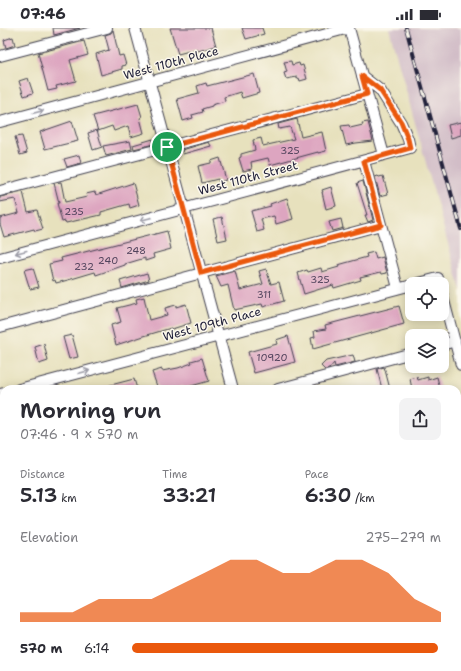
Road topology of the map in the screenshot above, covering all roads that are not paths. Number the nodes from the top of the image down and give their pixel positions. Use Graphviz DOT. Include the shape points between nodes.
graph roads {
  1 [pos="107,28"];
  2 [pos="135,28"];
  3 [pos="349,28"];
  4 [pos="0,56"];
  5 [pos="362,76"];
  6 [pos="150,82"];
  7 [pos="367,94"];
  8 [pos="0,122"];
  9 [pos="167,147"];
  10 [pos="384,156"];
  11 [pos="364,161"];
  12 [pos="0,191"];
  13 [pos="184,209"];
  14 [pos="381,225"];
  15 [pos="0,258"];
  16 [pos="201,273"];
  17 [pos="405,286"];
  18 [pos="398,288"];
  19 [pos="449,319"];
  20 [pos="0,327"];
  21 [pos="218,336"];
  22 [pos="455,341"];
  23 [pos="449,343"];
  24 [pos="405,355"];
  25 [pos="461,365"];
  26 [pos="36,385"];
  27 [pos="232,385"];
  28 [pos="293,385"];
  1 -- 4 [label="street"];
  2 -- 6 [label="street"];
  3 -- 5 [label="street"];
  3 -- 6 [label="street, West 110th Place"];
  5 -- 7 [label="street"];
  5 -- 10 [label="street, West 110th Street" via="380,90 401,122 408,139 410,148"];
  8 -- 6 [label="street, West 110th Place, one-way"];
  6 -- 9 [label="street"];
  7 -- 9 [label="street"];
  7 -- 10 [label="street"];
  9 -- 12 [label="street"];
  9 -- 13 [label="street"];
  10 -- 11 [label="street, West 110th Street"];
  11 -- 13 [label="street, West 110th Street"];
  11 -- 14 [label="street"];
  13 -- 15 [label="street, West 110th Street, one-way"];
  13 -- 16 [label="street"];
  14 -- 16 [label="street"];
  14 -- 18 [label="street"];
  16 -- 20 [label="street"];
  16 -- 21 [label="street"];
  17 -- 18 [label="street, West 109th Place"];
  18 -- 21 [label="street, West 109th Place"];
  19 -- 22 [label="street"];
  26 -- 21 [label="street, West 109th Place, one-way"];
  21 -- 27 [label="street"];
  22 -- 23 [label="street"];
  22 -- 25 [label="street"];
  24 -- 28 [label="street"];
}
